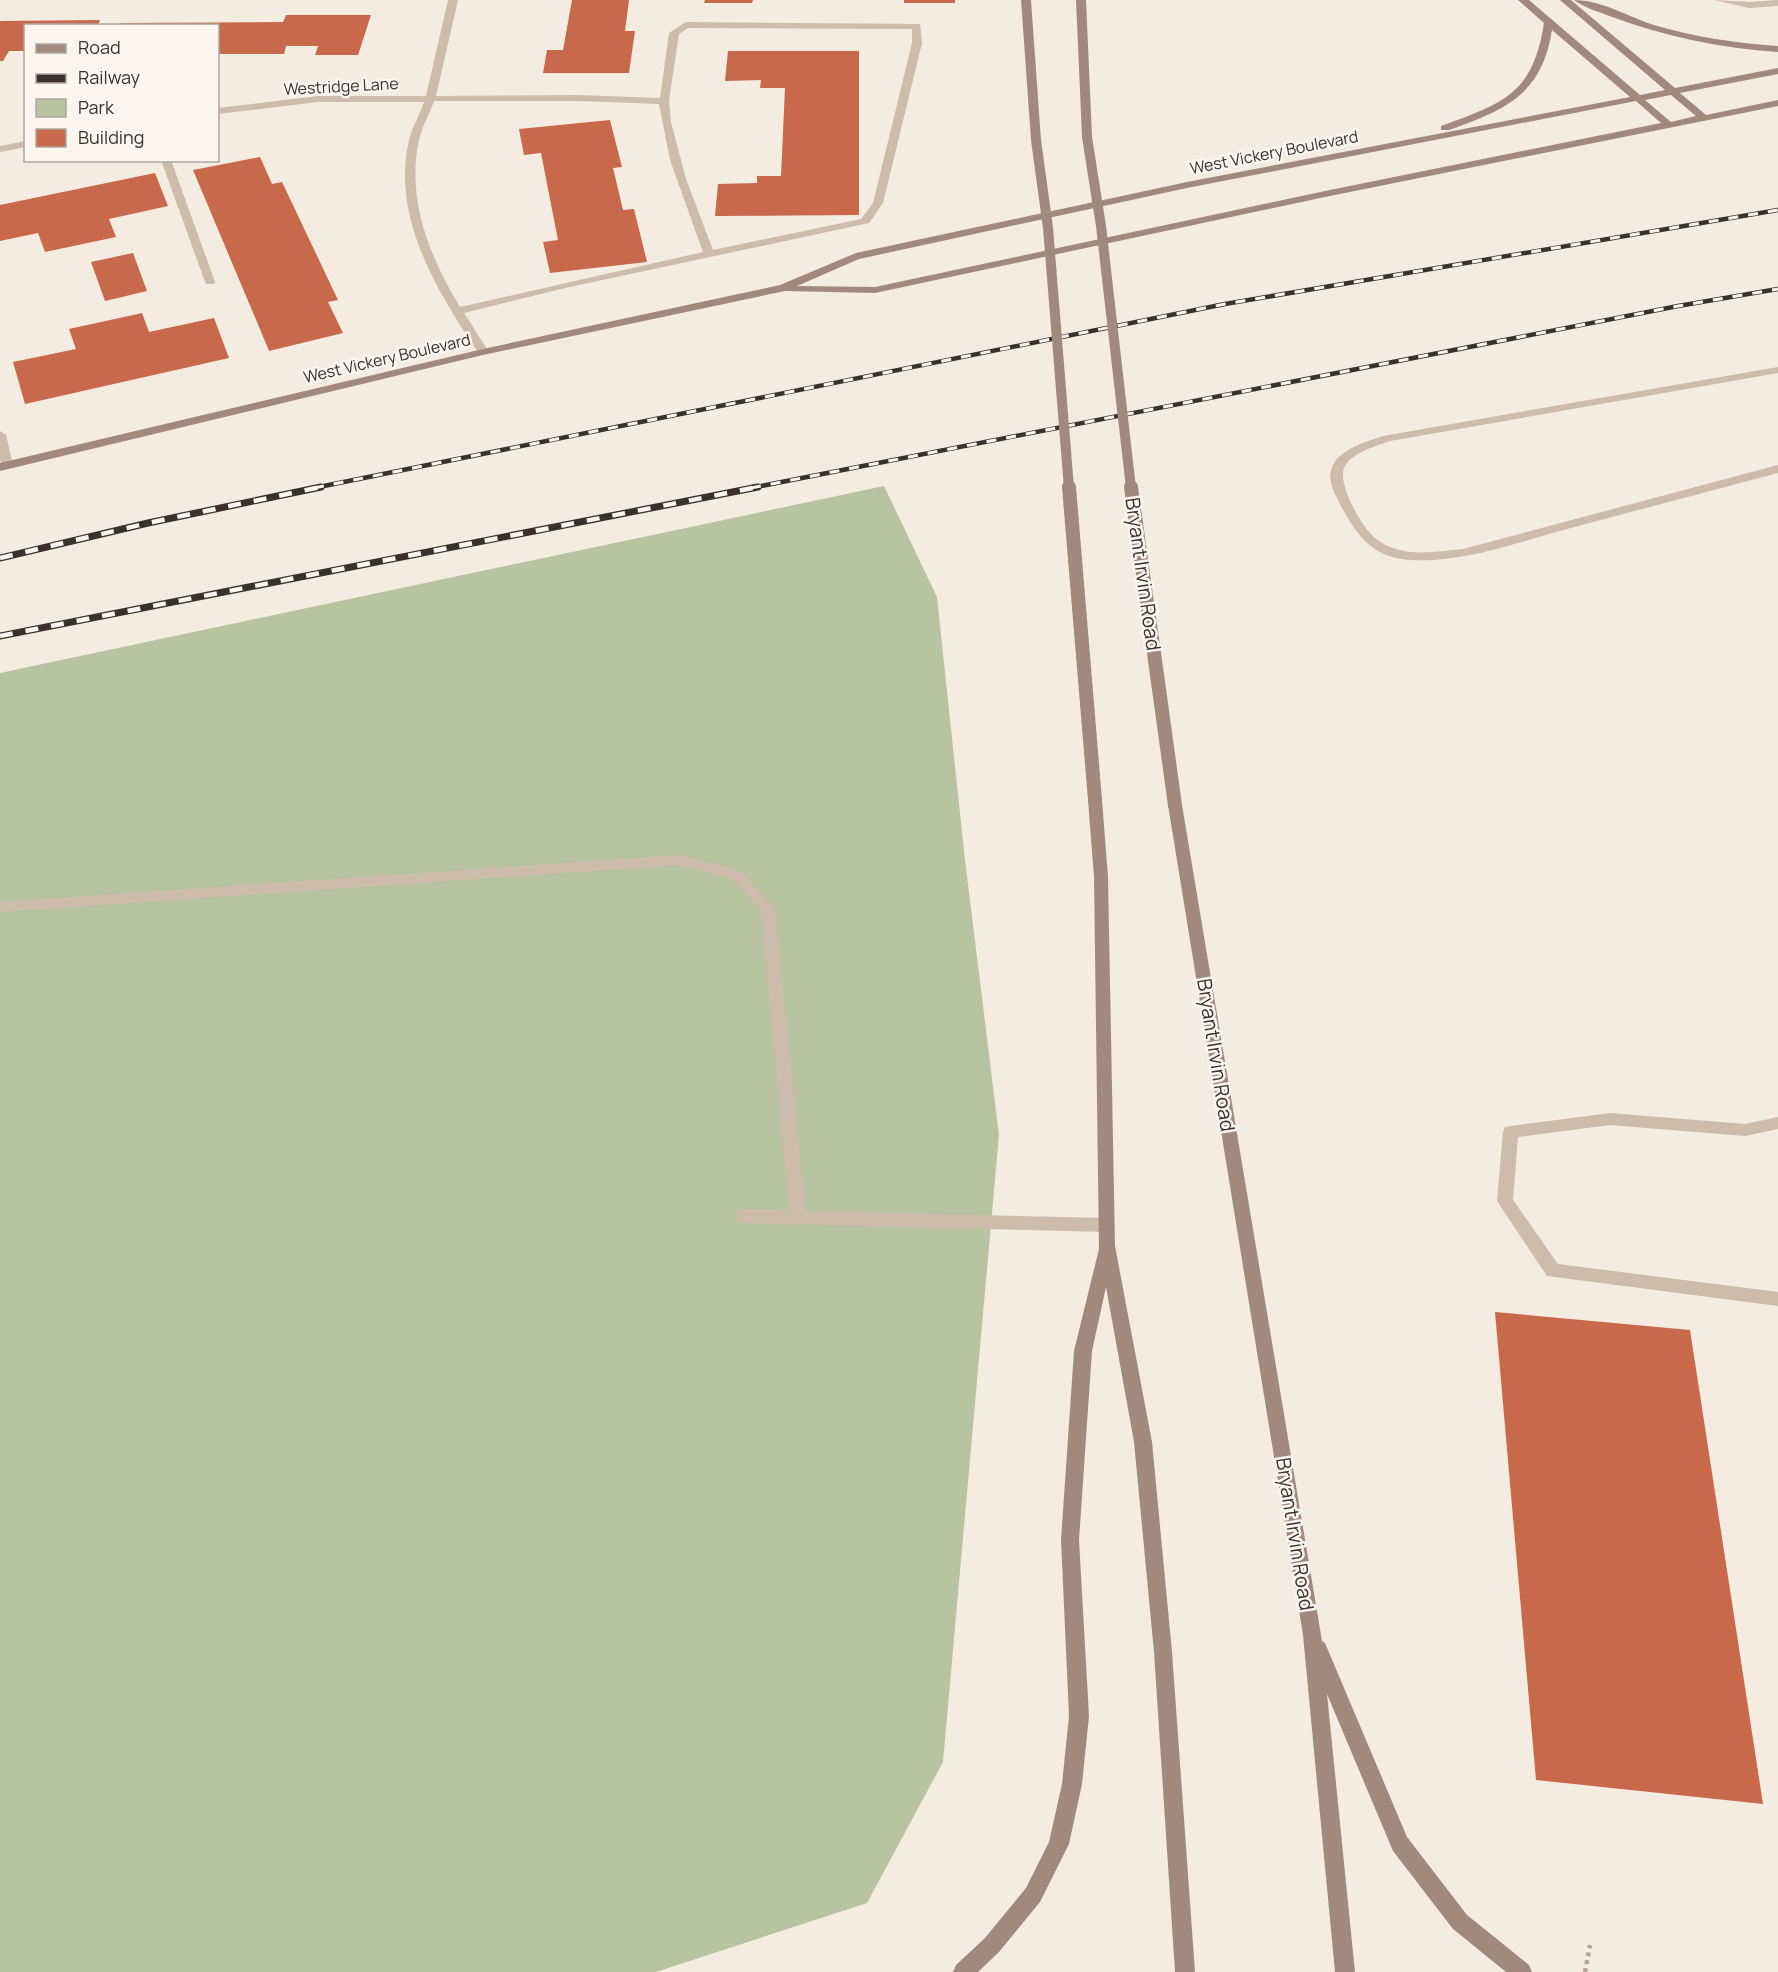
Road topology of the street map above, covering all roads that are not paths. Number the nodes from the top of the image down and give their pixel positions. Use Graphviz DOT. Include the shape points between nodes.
graph roads {
  1 [pos="453,0"];
  2 [pos="1026,0"];
  3 [pos="1081,0"];
  4 [pos="1523,0"];
  5 [pos="1564,0"];
  6 [pos="1579,0"];
  7 [pos="1720,0"];
  8 [pos="1778,3"];
  9 [pos="1549,22"];
  10 [pos="1778,49"];
  11 [pos="1778,71"];
  12 [pos="1671,92"];
  13 [pos="430,98"];
  14 [pos="1638,98"];
  15 [pos="664,101"];
  16 [pos="1778,103"];
  17 [pos="219,111"];
  18 [pos="1702,117"];
  19 [pos="1668,124"];
  20 [pos="24,144"];
  21 [pos="0,149"];
  22 [pos="167,162"];
  23 [pos="1292,166"];
  24 [pos="710,254"];
  25 [pos="210,282"];
  26 [pos="783,288"];
  27 [pos="457,311"];
  28 [pos="483,352"];
  29 [pos="1778,370"];
  30 [pos="0,435"];
  31 [pos="4,466"];
  32 [pos="1778,469"];
  33 [pos="0,907"];
  34 [pos="1778,1123"];
  35 [pos="743,1216"];
  36 [pos="798,1217"];
  37 [pos="1107,1225"];
  38 [pos="1107,1246"];
  39 [pos="1778,1299"];
  40 [pos="1312,1635"];
  41 [pos="963,1972"];
  42 [pos="1185,1972"];
  43 [pos="1345,1972"];
  44 [pos="1522,1972"];
  1 -- 13 [label="street" via="444,25"];
  2 -- 37 [label="main road, bridge" via="1101,878"];
  3 -- 40 [label="main road, Bryant Irvin Road, bridge" via="1088,137 1125,447 1175,805"];
  4 -- 9 [label="main road"];
  5 -- 12 [label="main road"];
  6 -- 10 [label="main road" via="1644,26 1710,41"];
  7 -- 8 [label="street"];
  9 -- 14 [label="main road"];
  9 -- 23 [label="main road" via="1539,68 1519,94 1476,117 1433,132"];
  11 -- 12 [label="main road, West Vickery Boulevard"];
  12 -- 14 [label="main road, West Vickery Boulevard"];
  12 -- 18 [label="main road"];
  13 -- 15 [label="street, Westridge Lane"];
  13 -- 17 [label="street, Westridge Lane" via="318,99"];
  13 -- 27 [label="street" via="413,143 415,224 429,265"];
  14 -- 19 [label="main road"];
  14 -- 23 [label="main road, West Vickery Boulevard"];
  15 -- 24 [label="street" via="675,167"];
  15 -- 24 [label="street" via="674,33 686,25 917,26 917,43 878,204 865,221"];
  16 -- 18 [label="main road, West Vickery Boulevard"];
  18 -- 19 [label="main road, West Vickery Boulevard"];
  19 -- 26 [label="main road, West Vickery Boulevard" via="875,290"];
  20 -- 21 [label="street"];
  22 -- 25 [label="street"];
  23 -- 26 [label="main road, West Vickery Boulevard" via="856,256"];
  24 -- 27 [label="street"];
  26 -- 28 [label="main road, West Vickery Boulevard"];
  27 -- 28 [label="street"];
  28 -- 31 [label="main road, West Vickery Boulevard"];
  29 -- 32 [label="street" via="1387,438 1347,456 1338,468 1336,480 1363,535 1383,549 1416,556 1463,553"];
  30 -- 31 [label="street"];
  33 -- 36 [label="street" via="678,860 737,875 768,909"];
  34 -- 39 [label="street" via="1745,1130 1610,1119 1511,1132 1505,1201 1553,1271"];
  35 -- 36 [label="street"];
  36 -- 37 [label="street"];
  37 -- 38 [label="main road"];
  38 -- 41 [label="main road" via="1083,1351 1070,1540 1079,1716 1072,1784 1059,1844 1033,1895 992,1945"];
  38 -- 42 [label="main road" via="1143,1442 1163,1652"];
  40 -- 43 [label="main road, Bryant Irvin Road"];
  40 -- 44 [label="main road" via="1400,1844 1460,1922"];
}
